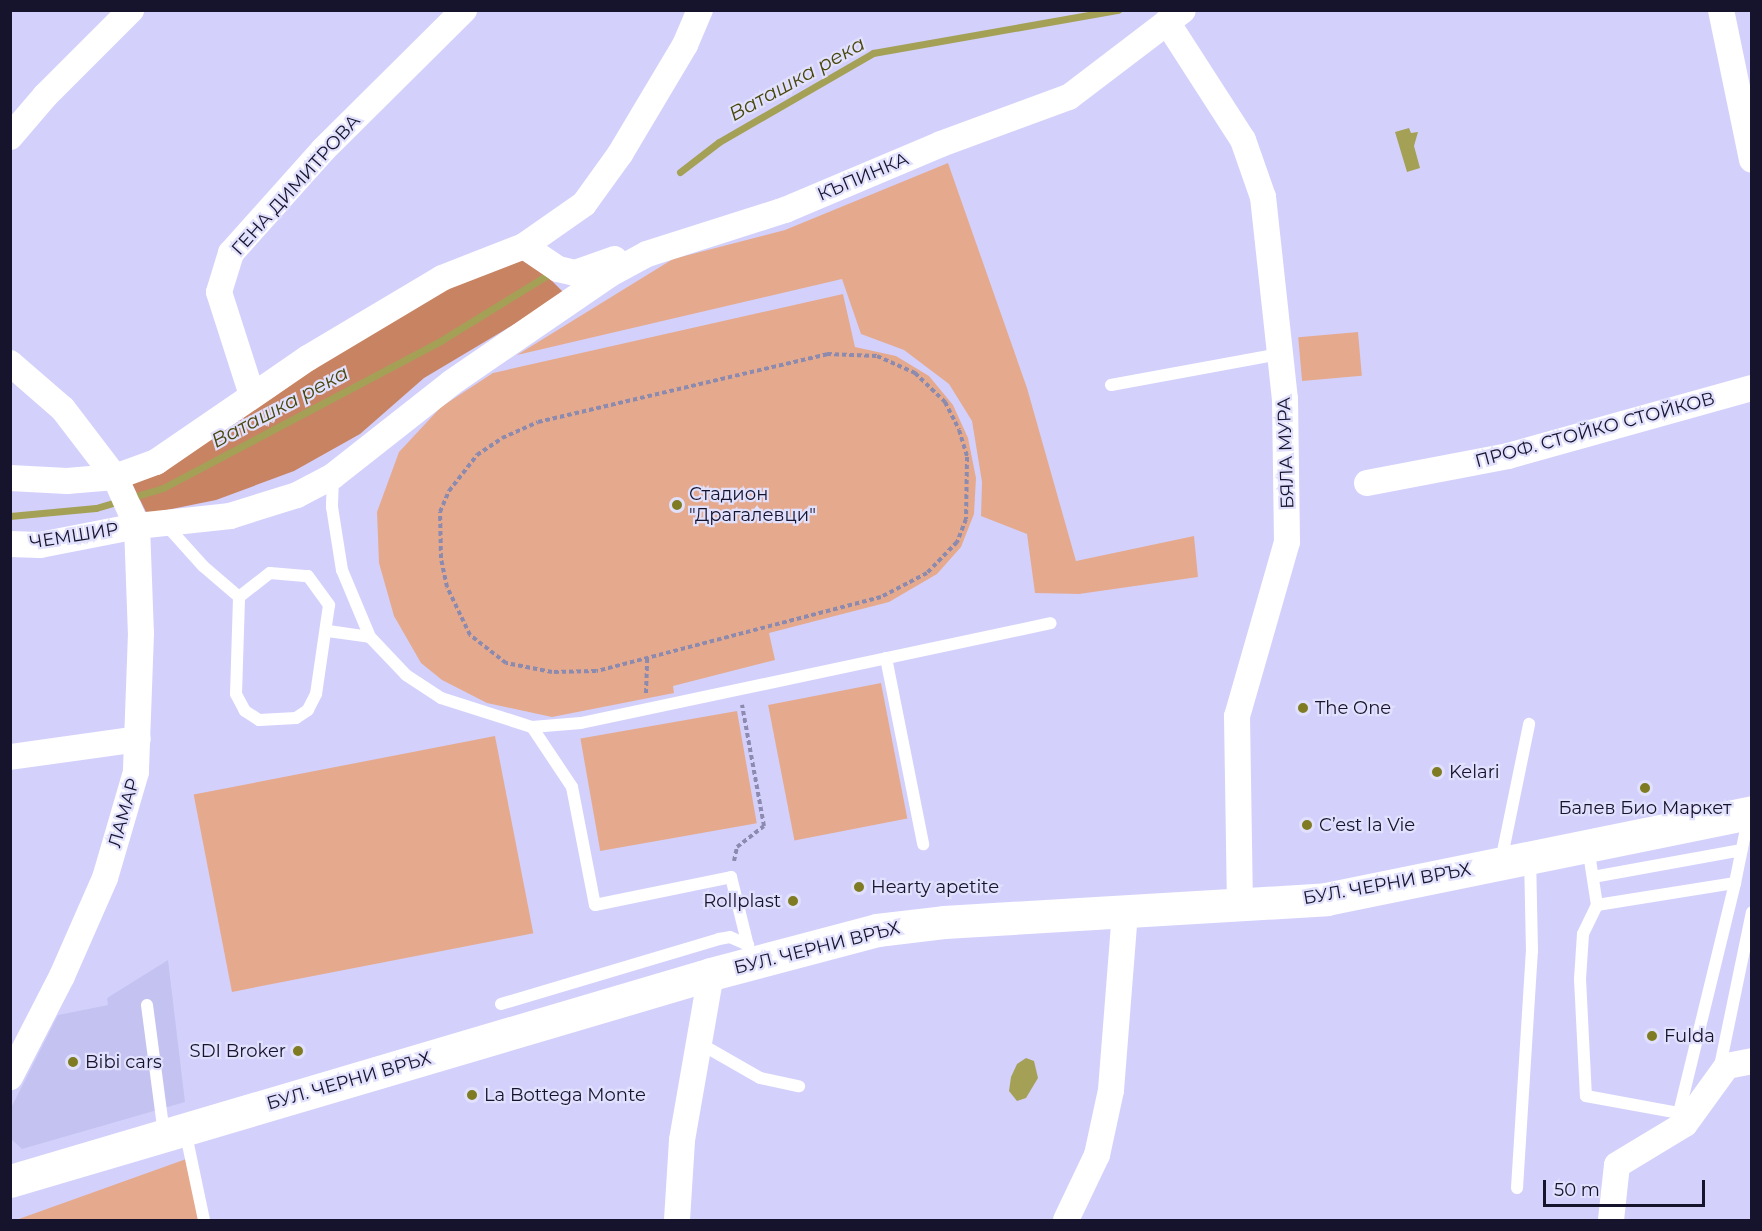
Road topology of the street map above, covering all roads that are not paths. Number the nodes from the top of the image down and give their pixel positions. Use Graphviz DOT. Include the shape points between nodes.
graph roads {
  1 [pos="131,10"];
  2 [pos="464,10"];
  3 [pos="700,10"];
  4 [pos="1721,10"];
  5 [pos="1175,16"];
  6 [pos="10,137"];
  7 [pos="1752,160"];
  8 [pos="524,246"];
  9 [pos="647,254"];
  10 [pos="1280,354"];
  11 [pos="10,363"];
  12 [pos="1111,385"];
  13 [pos="1752,388"];
  14 [pos="252,395"];
  15 [pos="333,476"];
  16 [pos="10,478"];
  17 [pos="117,482"];
  18 [pos="1366,483"];
  19 [pos="134,520"];
  20 [pos="167,526"];
  21 [pos="10,544"];
  22 [pos="239,597"];
  23 [pos="1050,622"];
  24 [pos="327,631"];
  25 [pos="370,638"];
  26 [pos="886,658"];
  27 [pos="1528,724"];
  28 [pos="532,727"];
  29 [pos="138,739"];
  30 [pos="10,757"];
  31 [pos="1750,812"];
  32 [pos="923,844"];
  33 [pos="1588,846"];
  34 [pos="1742,850"];
  35 [pos="1515,860"];
  36 [pos="1593,877"];
  37 [pos="1735,883"];
  38 [pos="1240,904"];
  39 [pos="1597,905"];
  40 [pos="1125,912"];
  41 [pos="1752,912"];
  42 [pos="750,954"];
  43 [pos="711,974"];
  44 [pos="501,1004"];
  45 [pos="147,1005"];
  46 [pos="699,1043"];
  47 [pos="1752,1061"];
  48 [pos="10,1077"];
  49 [pos="1718,1077"];
  50 [pos="799,1086"];
  51 [pos="174,1132"];
  52 [pos="10,1181"];
  53 [pos="1517,1188"];
  54 [pos="204,1221"];
  55 [pos="677,1221"];
  56 [pos="1066,1221"];
  57 [pos="1611,1221"];
  1 -- 6 [label="street"];
  2 -- 14 [label="street, ГЕНА ДИМИТРОВА" via="323,150 231,253 219,292"];
  3 -- 8 [label="street" via="686,45 621,154 584,204"];
  4 -- 7 [label="street"];
  5 -- 9 [label="street, КЪПИНКА" via="1112,68 1069,97 941,144 785,210"];
  5 -- 10 [label="street, БЯЛА МУРА" via="1243,140 1263,197"];
  8 -- 9 [label="street, КЪПИНКА" via="558,269 575,273 590,271 624,255"];
  8 -- 14 [label="street" via="442,279"];
  9 -- 15 [label="street, ЧЕМШИР" via="610,274 451,383"];
  10 -- 12 [label="lane"];
  10 -- 38 [label="street, БЯЛА МУРА" via="1289,487 1287,542 1237,716"];
  11 -- 17 [label="street" via="63,409"];
  13 -- 18 [label="street, ПРОФ. СТОЙКО СТОЙКОВ" via="1508,456"];
  14 -- 17 [label="street" via="156,462"];
  15 -- 20 [label="street, ЧЕМШИР" via="265,507"];
  15 -- 25 [label="lane" via="332,507 342,570"];
  16 -- 17 [label="street"];
  17 -- 19 [label="street"];
  19 -- 20 [label="street, ЧЕМШИР"];
  19 -- 21 [label="street, ЧЕМШИР" via="40,545"];
  19 -- 29 [label="street, ЛАМАР" via="141,633"];
  20 -- 22 [label="lane" via="203,566"];
  22 -- 24 [label="lane" via="270,573 308,576 329,605"];
  22 -- 24 [label="lane" via="236,694 245,711 259,720 296,718 308,710 316,694"];
  23 -- 26 [label="lane"];
  24 -- 25 [label="lane"];
  25 -- 28 [label="lane" via="406,675 441,698"];
  26 -- 28 [label="lane" via="558,726"];
  26 -- 32 [label="lane"];
  27 -- 35 [label="lane"];
  28 -- 42 [label="lane" via="572,787 595,905 731,877"];
  29 -- 30 [label="street"];
  29 -- 48 [label="street, ЛАМАР" via="136,772 105,878 62,976"];
  31 -- 33 [label="main road, БУЛ. ЧЕРНИ ВРЪХ"];
  31 -- 34 [label="lane"];
  33 -- 35 [label="main road, БУЛ. ЧЕРНИ ВРЪХ"];
  33 -- 36 [label="lane"];
  34 -- 36 [label="lane"];
  34 -- 37 [label="lane"];
  35 -- 38 [label="main road, БУЛ. ЧЕРНИ ВРЪХ" via="1326,899"];
  35 -- 53 [label="lane" via="1532,951"];
  36 -- 39 [label="lane"];
  37 -- 39 [label="lane"];
  37 -- 39 [label="lane" via="1679,1113 1586,1096 1580,979 1583,934"];
  38 -- 40 [label="main road, БУЛ. ЧЕРНИ ВРЪХ"];
  40 -- 42 [label="main road, БУЛ. ЧЕРНИ ВРЪХ" via="906,925"];
  40 -- 56 [label="street" via="1111,1090 1097,1155"];
  41 -- 49 [label="lane"];
  42 -- 43 [label="main road, БУЛ. ЧЕРНИ ВРЪХ"];
  42 -- 44 [label="lane" via="730,938 720,939"];
  43 -- 46 [label="street"];
  43 -- 51 [label="main road, БУЛ. ЧЕРНИ ВРЪХ"];
  45 -- 51 [label="lane"];
  46 -- 50 [label="lane" via="760,1078"];
  46 -- 55 [label="street" via="682,1140"];
  47 -- 49 [label="street" via="1727,1066"];
  49 -- 57 [label="street" via="1685,1124 1617,1165"];
  51 -- 52 [label="main road, БУЛ. ЧЕРНИ ВРЪХ"];
  51 -- 54 [label="lane"];
}
